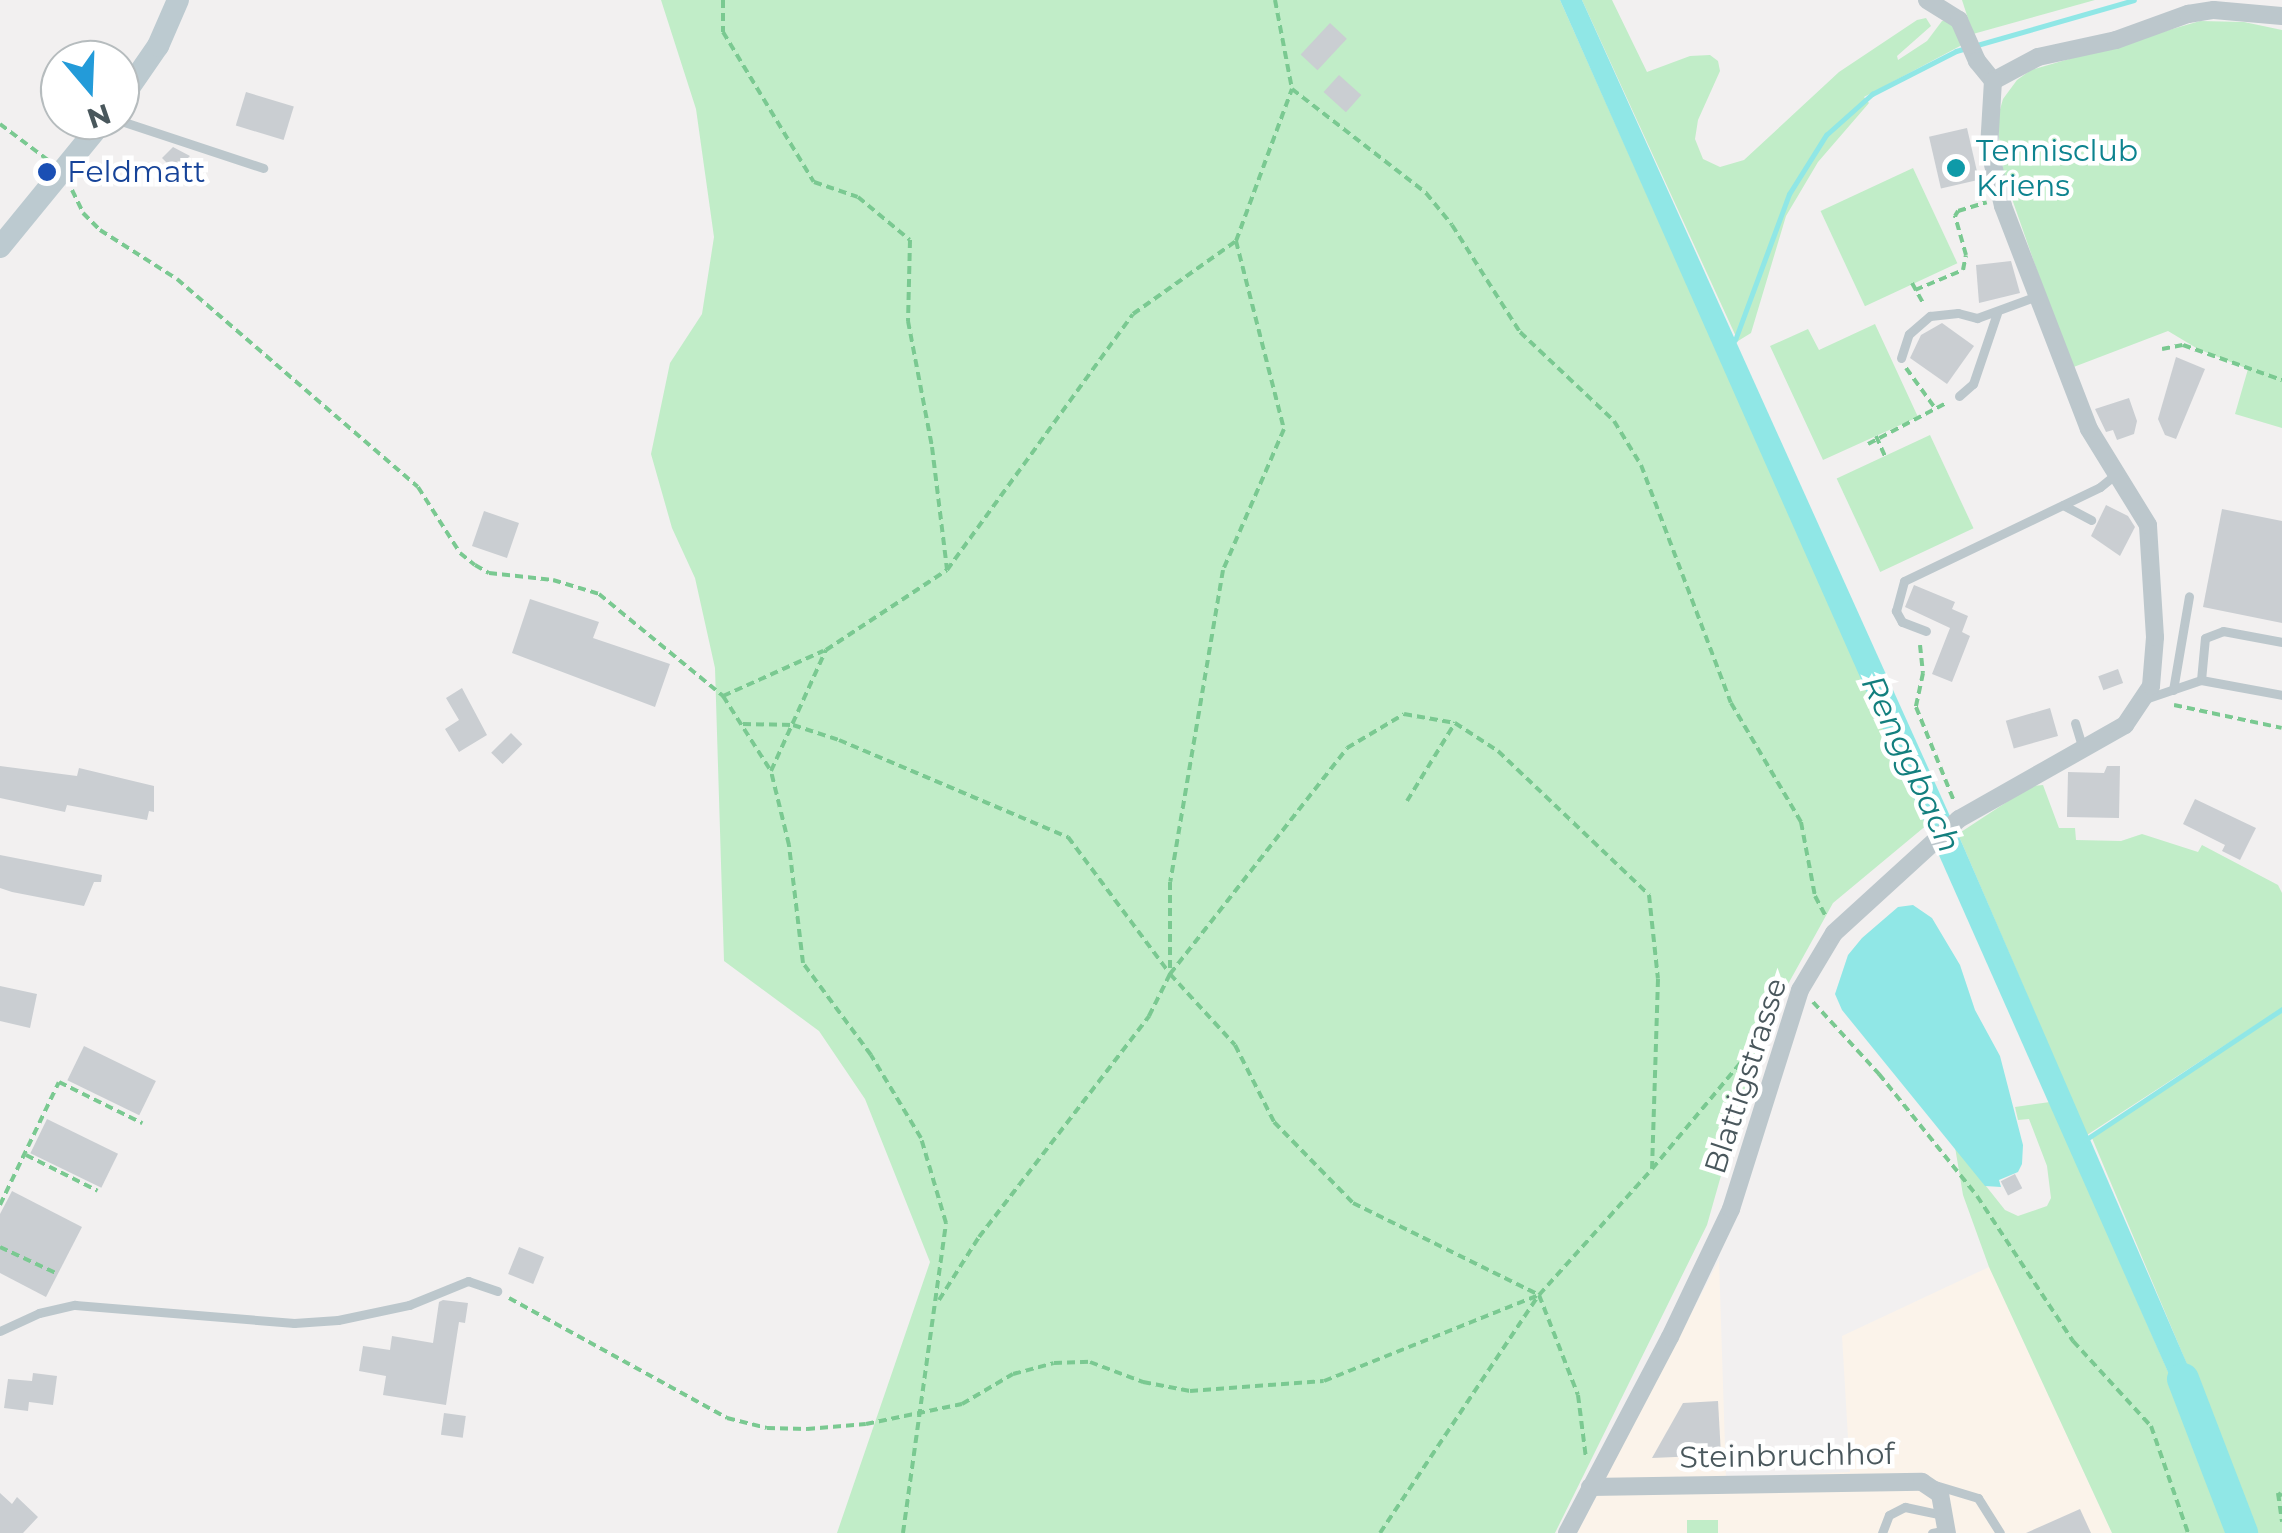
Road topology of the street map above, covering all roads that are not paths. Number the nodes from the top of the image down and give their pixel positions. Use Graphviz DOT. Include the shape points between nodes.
graph roads {
  1 [pos="178,0"];
  2 [pos="1927,0"];
  3 [pos="2282,16"];
  4 [pos="140,72"];
  5 [pos="1993,81"];
  6 [pos="140,127"];
  7 [pos="87,140"];
  8 [pos="263,168"];
  9 [pos="0,247"];
  10 [pos="2037,296"];
  11 [pos="1997,313"];
  12 [pos="1902,358"];
  13 [pos="1959,396"];
  14 [pos="2115,476"];
  15 [pos="2064,506"];
  16 [pos="2090,520"];
  17 [pos="2189,596"];
  18 [pos="1926,631"];
  19 [pos="2282,642"];
  20 [pos="2201,680"];
  21 [pos="2173,690"];
  22 [pos="2282,694"];
  23 [pos="2146,699"];
  24 [pos="2074,723"];
  25 [pos="2083,750"];
  26 [pos="498,1291"];
  27 [pos="0,1331"];
  28 [pos="1930,1485"];
  29 [pos="1590,1487"];
  30 [pos="1943,1528"];
  31 [pos="1567,1533"];
  32 [pos="1882,1533"];
  33 [pos="2000,1533"];
  1 -- 4 [label="street"];
  2 -- 5 [label="street" via="1965,28"];
  3 -- 5 [label="street" via="2188,14 2116,40 2038,57"];
  5 -- 10 [label="street" via="1989,148"];
  6 -- 8 [label="lane"];
  7 -- 9 [label="street"];
  10 -- 11 [label="lane"];
  10 -- 14 [label="street" via="2089,430"];
  11 -- 12 [label="lane" via="1930,316 1908,334"];
  11 -- 13 [label="lane" via="1973,384"];
  14 -- 15 [label="lane"];
  14 -- 23 [label="street" via="2150,533 2156,650"];
  15 -- 16 [label="lane"];
  15 -- 18 [label="lane" via="1904,581 1896,611 1902,622"];
  17 -- 21 [label="lane"];
  19 -- 20 [label="lane" via="2224,631 2205,638"];
  20 -- 21 [label="lane"];
  20 -- 22 [label="lane"];
  21 -- 23 [label="lane"];
  23 -- 25 [label="street, Blattigstrasse" via="2125,725"];
  24 -- 25 [label="lane"];
  25 -- 29 [label="street, Blattigstrasse" via="1958,813 1834,932 1800,990 1731,1209"];
  26 -- 27 [label="lane" via="468,1281 409,1304 294,1323 76,1305"];
  28 -- 29 [label="street, Steinbruchhof"];
  28 -- 30 [label="street, Steinbruchhof" via="1940,1494"];
  28 -- 33 [label="lane" via="1978,1498"];
  29 -- 31 [label="street, Blattigstrasse"];
  30 -- 32 [label="lane" via="1905,1507 1885,1519"];
}
